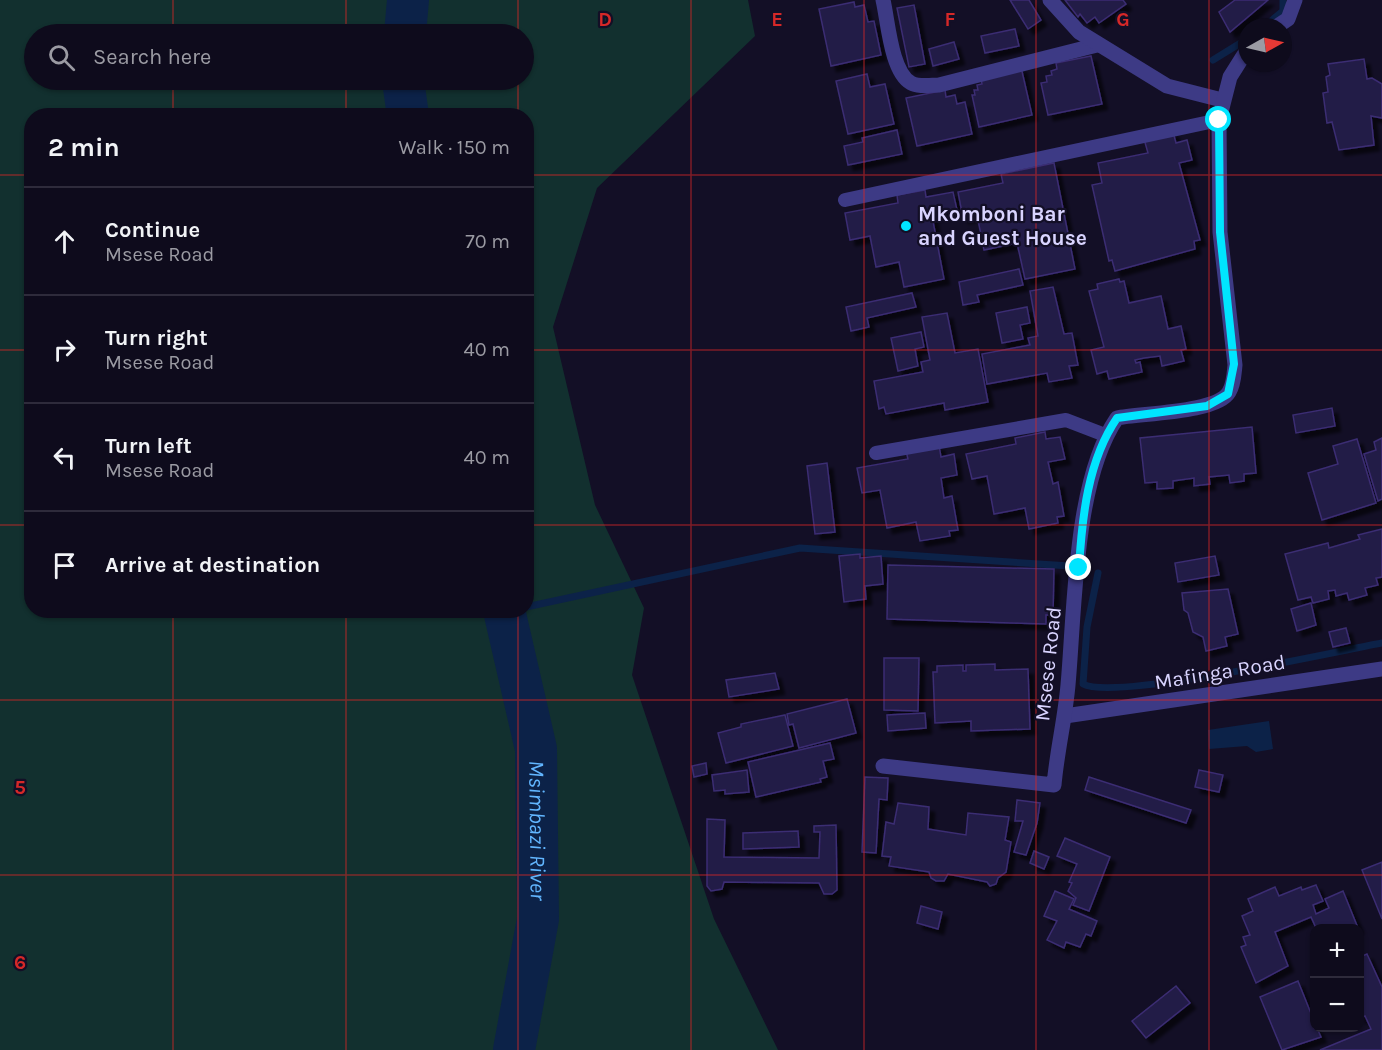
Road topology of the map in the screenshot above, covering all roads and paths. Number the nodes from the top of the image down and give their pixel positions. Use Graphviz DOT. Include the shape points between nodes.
graph roads {
  1 [pos="883,0"];
  2 [pos="1050,0"];
  3 [pos="1295,0"];
  4 [pos="1288,18"];
  5 [pos="1097,45"];
  6 [pos="1238,64"];
  7 [pos="1222,100"];
  8 [pos="1219,120"];
  9 [pos="844,200"];
  10 [pos="1105,435"];
  11 [pos="876,453"];
  12 [pos="1382,669"];
  13 [pos="1065,716"];
  14 [pos="883,766"];
  1 -- 5 [label="street" via="896,63 900,74 912,84 939,85"];
  2 -- 5 [label="street" via="1079,32"];
  3 -- 4 [label="street"];
  5 -- 7 [label="street" via="1167,86"];
  6 -- 7 [label="street, Msese Road"];
  7 -- 8 [label="street, Msese Road"];
  8 -- 9 [label="lane"];
  8 -- 10 [label="street, Msese Road" via="1220,232 1234,364 1228,394 1207,406 1117,418"];
  10 -- 11 [label="lane" via="1065,420"];
  10 -- 13 [label="street, Msese Road" via="1097,454 1081,534"];
  12 -- 13 [label="street, Mafinga Road"];
  13 -- 14 [label="street, Msese Road" via="1054,785"];
}
